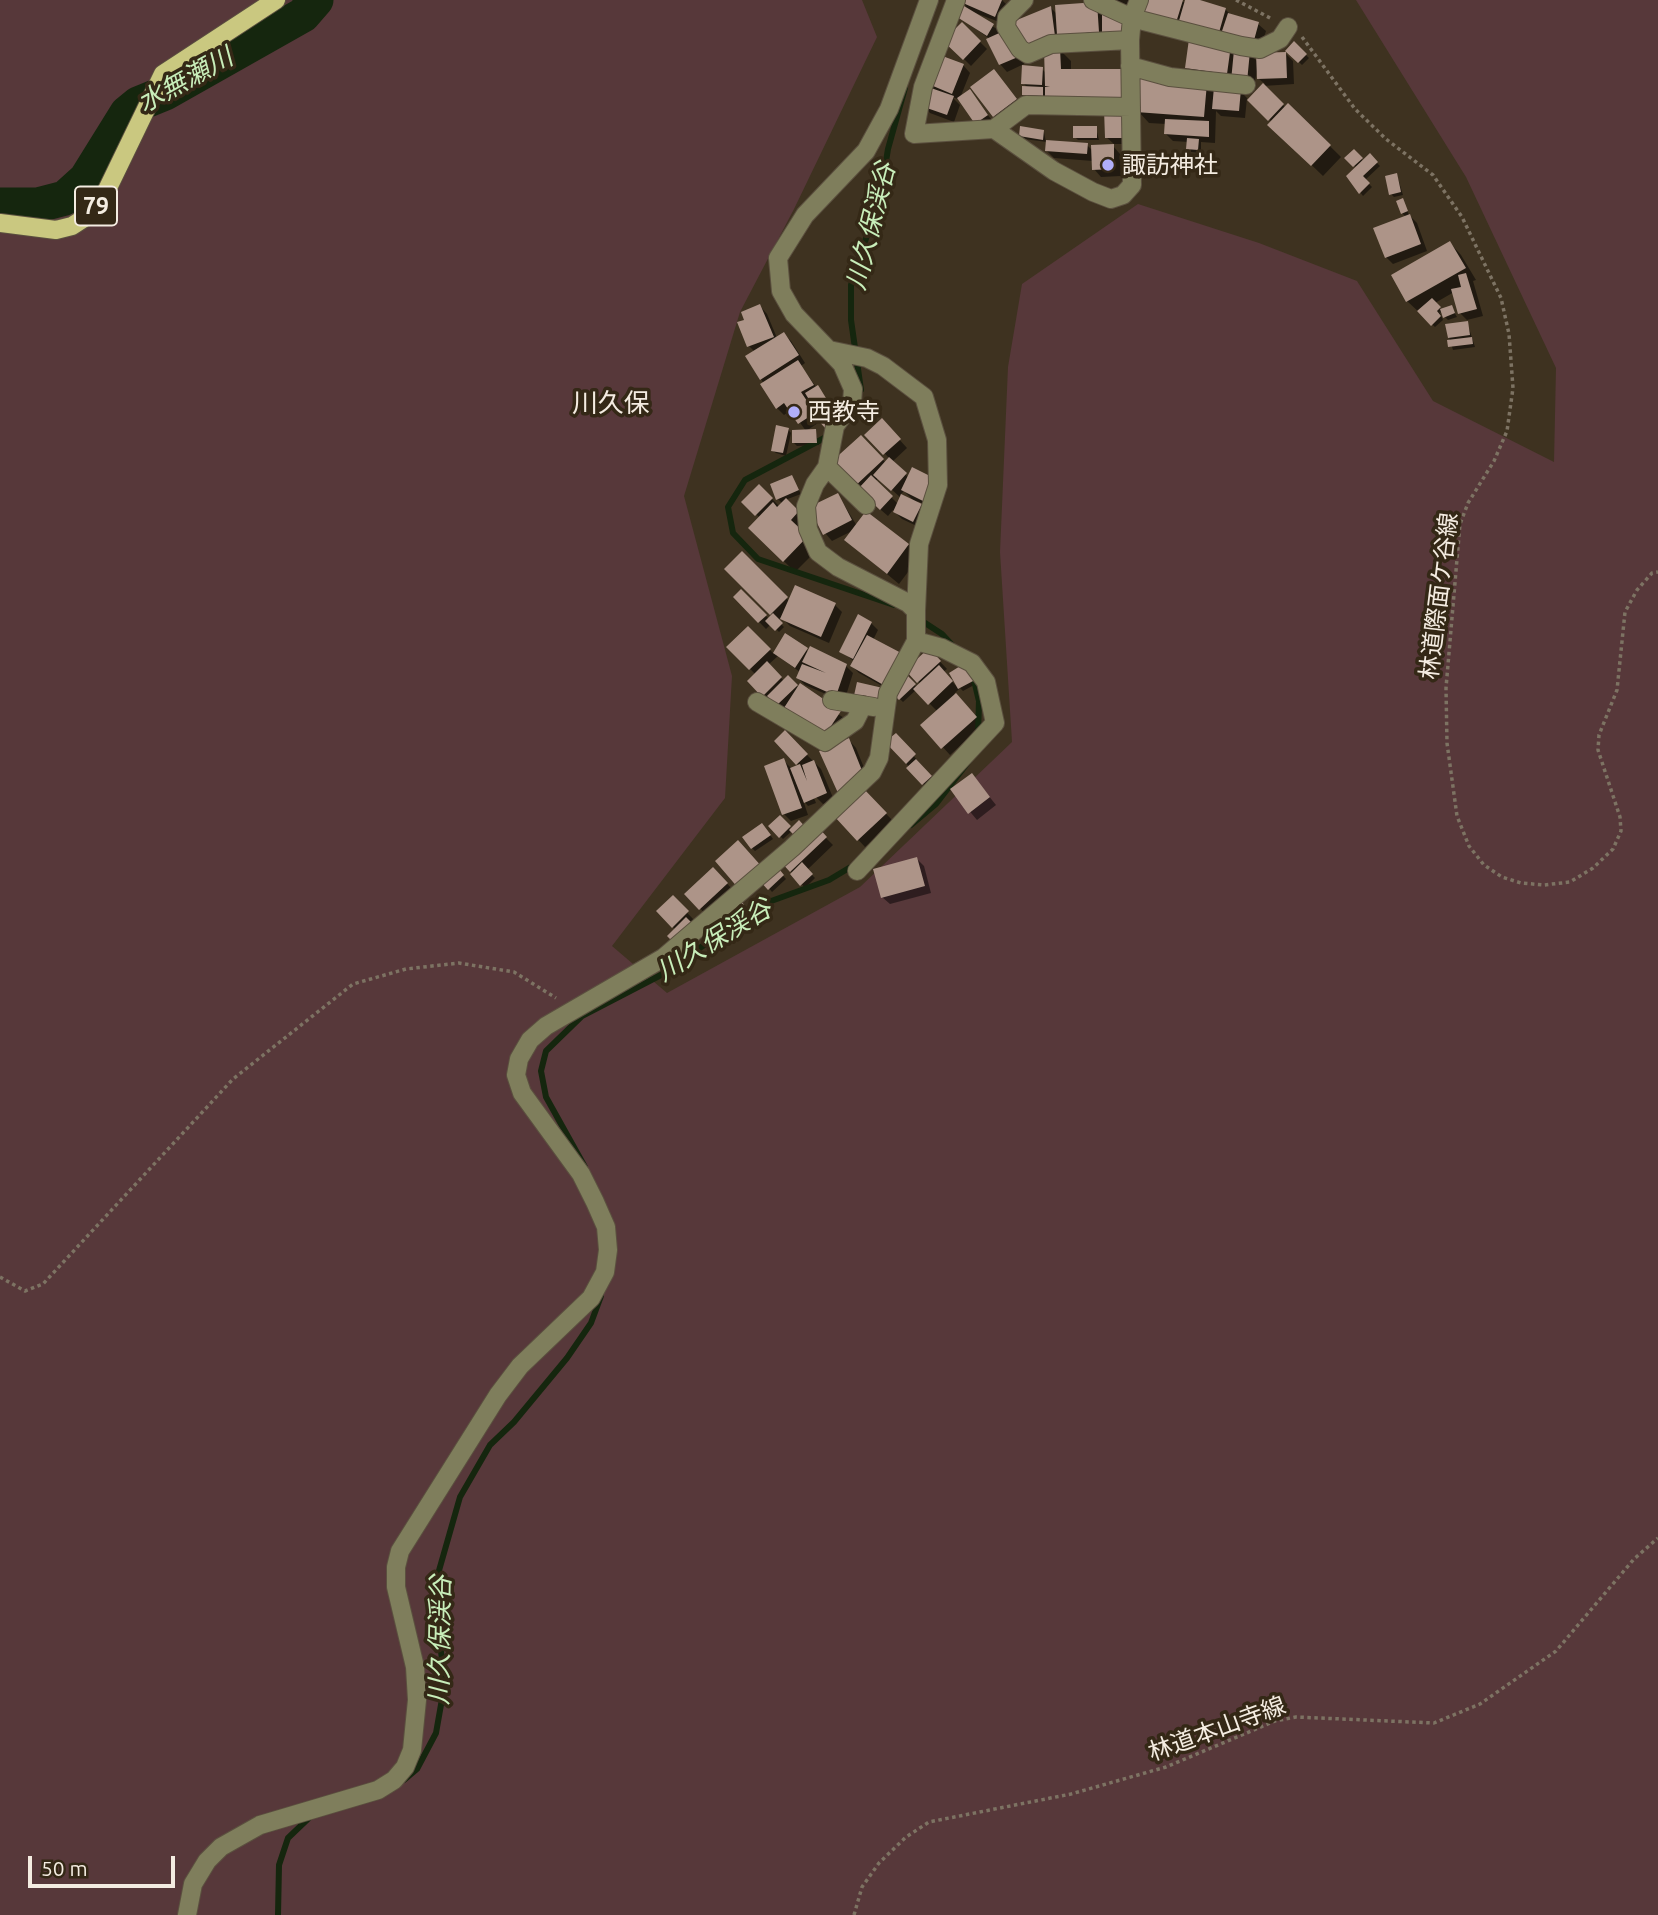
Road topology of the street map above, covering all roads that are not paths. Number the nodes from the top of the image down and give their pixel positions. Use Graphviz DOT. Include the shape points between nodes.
graph roads {
  1 [pos="276,0"];
  2 [pos="1024,0"];
  3 [pos="1093,0"];
  4 [pos="1139,0"];
  5 [pos="928,2"];
  6 [pos="952,6"];
  7 [pos="1132,18"];
  8 [pos="1288,27"];
  9 [pos="1130,40"];
  10 [pos="1130,66"];
  11 [pos="1246,85"];
  12 [pos="1131,107"];
  13 [pos="994,129"];
  14 [pos="0,223"];
  15 [pos="829,350"];
  16 [pos="827,467"];
  17 [pos="866,505"];
  18 [pos="916,611"];
  19 [pos="916,641"];
  20 [pos="832,700"];
  21 [pos="757,702"];
  22 [pos="863,705"];
  23 [pos="884,709"];
  24 [pos="857,871"];
  25 [pos="187,1915"];
  1 -- 14 [label="main road, 79" via="163,74 106,192 89,215 56,230"];
  2 -- 9 [label="street" via="1007,17 1006,27 1028,54 1051,44"];
  3 -- 7 [label="street"];
  4 -- 7 [label="street"];
  5 -- 6 [label="street"];
  5 -- 15 [label="street" via="889,109 866,151 805,215 778,258 781,291 794,314"];
  6 -- 13 [label="street" via="923,87 914,134"];
  7 -- 8 [label="street" via="1260,48 1280,39"];
  7 -- 9 [label="street"];
  9 -- 10 [label="street"];
  10 -- 11 [label="street" via="1171,77"];
  10 -- 12 [label="street"];
  12 -- 13 [label="street" via="1026,105"];
  12 -- 13 [label="street" via="1132,185 1111,199 1054,171"];
  15 -- 16 [label="street" via="853,389 852,402 835,426"];
  15 -- 18 [label="street" via="867,358 924,397 937,440 938,485 919,544"];
  16 -- 17 [label="street"];
  16 -- 18 [label="street" via="806,506 808,530 818,552"];
  18 -- 19 [label="street"];
  19 -- 23 [label="street"];
  19 -- 24 [label="street" via="972,663 986,682 995,723"];
  20 -- 22 [label="street"];
  21 -- 22 [label="street" via="825,742 855,721"];
  22 -- 23 [label="street"];
  23 -- 25 [label="street" via="879,758 872,772 792,848 663,958 546,1026 530,1040 519,1059 516,1074 522,1094 581,1174 606,1227 605,1272 591,1298 520,1366 498,1395 400,1551 396,1587 415,1667 417,1700 412,1750 405,1767 378,1790 260,1825 221,1847 193,1884"];
}
